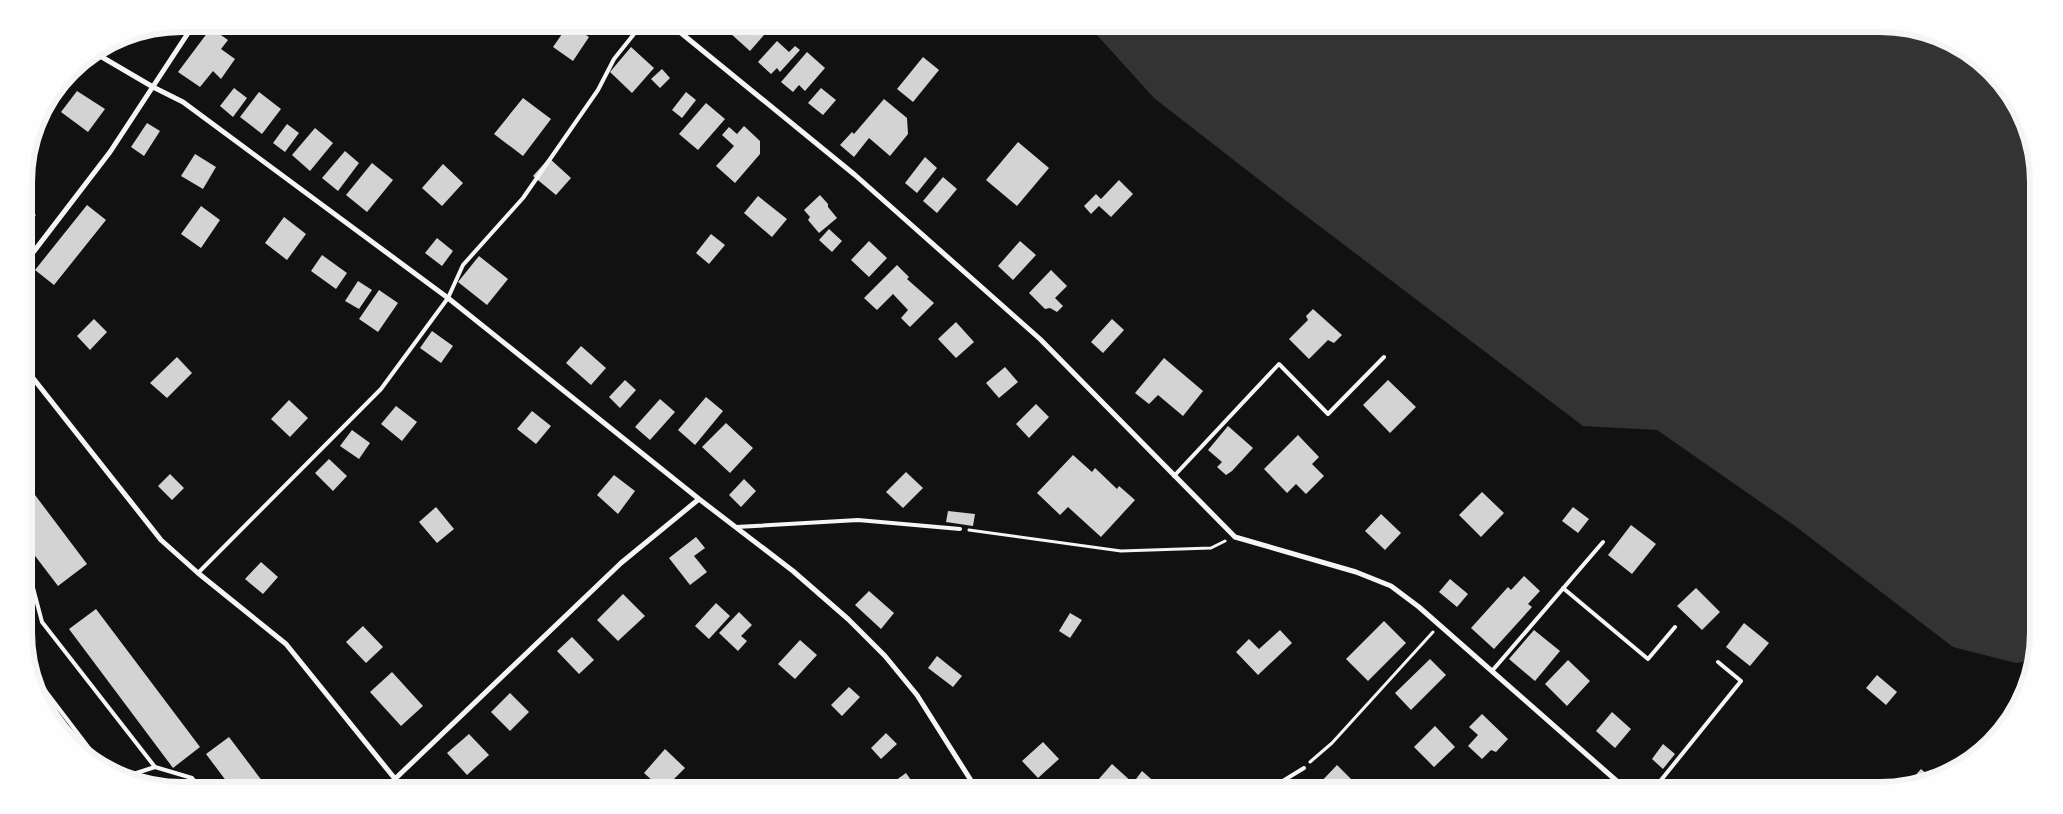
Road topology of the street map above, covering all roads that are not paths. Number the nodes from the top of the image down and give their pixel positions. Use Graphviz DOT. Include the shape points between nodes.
graph roads {
  1 [pos="188,33"];
  2 [pos="635,33"];
  3 [pos="681,33"];
  4 [pos="102,56"];
  5 [pos="153,87"];
  6 [pos="33,253"];
  7 [pos="448,298"];
  8 [pos="1384,357"];
  9 [pos="33,378"];
  10 [pos="1174,476"];
  11 [pos="699,499"];
  12 [pos="736,526"];
  13 [pos="960,529"];
  14 [pos="1603,542"];
  15 [pos="198,573"];
  16 [pos="33,588"];
  17 [pos="1563,588"];
  18 [pos="1676,627"];
  19 [pos="1718,662"];
  20 [pos="1492,670"];
  21 [pos="44,689"];
  22 [pos="89,748"];
  23 [pos="155,767"];
  24 [pos="1304,768"];
  25 [pos="134,774"];
  26 [pos="396,778"];
  27 [pos="1282,781"];
  28 [pos="1617,781"];
  29 [pos="1660,781"];
  30 [pos="195,782"];
  31 [pos="399,782"];
  32 [pos="971,782"];
  1 -- 5 [label="street"];
  2 -- 7 [label="lane" via="614,59 598,90 523,198 462,265"];
  3 -- 10 [label="street" via="855,175 1032,332"];
  4 -- 5 [label="street"];
  5 -- 6 [label="street" via="110,152"];
  5 -- 7 [label="street" via="183,102"];
  7 -- 11 [label="street"];
  7 -- 15 [label="lane" via="381,389"];
  8 -- 10 [label="lane" via="1328,414 1279,364"];
  9 -- 15 [label="street" via="161,540"];
  10 -- 20 [label="street" via="1235,537 1356,572 1391,586"];
  11 -- 12 [label="street"];
  11 -- 26 [label="street" via="621,563"];
  12 -- 13 [label="lane" via="858,520"];
  12 -- 32 [label="street" via="848,619 884,656 917,695"];
  14 -- 17 [label="lane"];
  15 -- 26 [label="street" via="286,644"];
  16 -- 23 [label="lane" via="42,622"];
  17 -- 18 [label="lane" via="1648,659"];
  17 -- 20 [label="lane"];
  19 -- 29 [label="lane" via="1741,681"];
  20 -- 28 [label="street"];
  21 -- 22 [label="lane"];
  23 -- 25 [label="lane"];
  23 -- 30 [label="lane" via="192,778"];
  24 -- 27 [label="lane"];
  26 -- 31 [label="street"];
}
